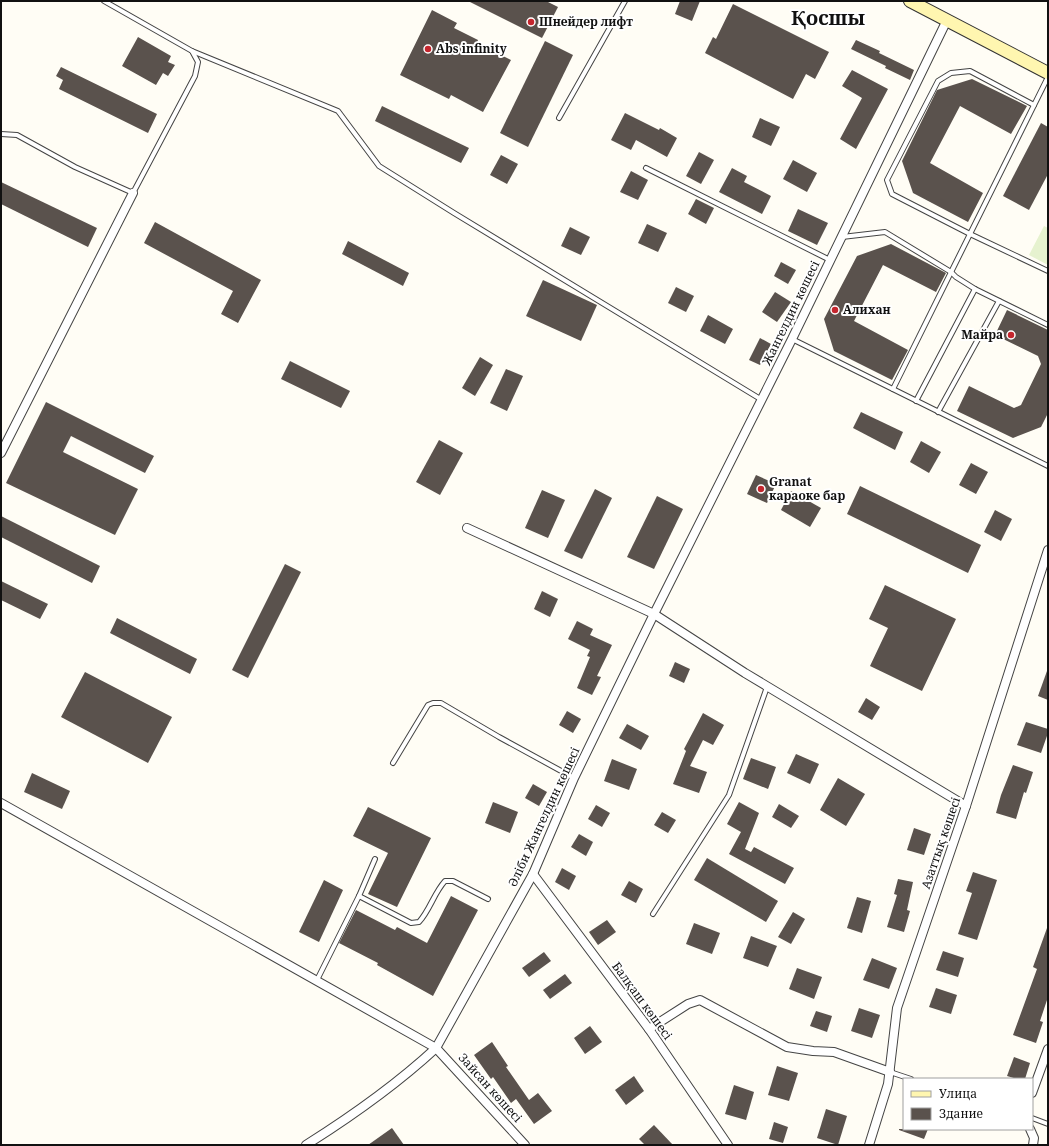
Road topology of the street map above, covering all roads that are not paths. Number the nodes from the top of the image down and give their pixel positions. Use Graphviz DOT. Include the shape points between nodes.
graph roads {
  1 [pos="104,1"];
  2 [pos="625,1"];
  3 [pos="910,1"];
  4 [pos="947,20"];
  5 [pos="192,51"];
  6 [pos="1048,73"];
  7 [pos="1048,77"];
  8 [pos="1034,105"];
  9 [pos="559,118"];
  10 [pos="1,134"];
  11 [pos="646,168"];
  12 [pos="133,193"];
  13 [pos="970,234"];
  14 [pos="841,237"];
  15 [pos="830,260"];
  16 [pos="1048,271"];
  17 [pos="951,272"];
  18 [pos="975,289"];
  19 [pos="999,301"];
  20 [pos="1048,325"];
  21 [pos="792,339"];
  22 [pos="892,389"];
  23 [pos="762,400"];
  24 [pos="916,401"];
  25 [pos="938,412"];
  26 [pos="1,453"];
  27 [pos="1048,464"];
  28 [pos="467,528"];
  29 [pos="1048,550"];
  30 [pos="654,614"];
  31 [pos="767,687"];
  32 [pos="393,763"];
  33 [pos="574,778"];
  34 [pos="1,803"];
  35 [pos="966,806"];
  36 [pos="375,859"];
  37 [pos="534,874"];
  38 [pos="359,896"];
  39 [pos="488,899"];
  40 [pos="652,914"];
  41 [pos="317,980"];
  42 [pos="649,1029"];
  43 [pos="436,1048"];
  44 [pos="1048,1048"];
  45 [pos="890,1072"];
  46 [pos="908,1078"];
  47 [pos="1033,1090"];
  48 [pos="1033,1118"];
  49 [pos="1048,1124"];
  50 [pos="1030,1130"];
  51 [pos="316,1142"];
  52 [pos="306,1145"];
  53 [pos="525,1145"];
  54 [pos="728,1145"];
  55 [pos="870,1145"];
  56 [pos="1033,1145"];
  1 -- 5 [label="lane"];
  2 -- 9 [label="lane"];
  3 -- 4 [label="main road"];
  4 -- 6 [label="main road"];
  4 -- 14 [label="street, Жангелдин көшесі"];
  5 -- 12 [label="lane" via="198,62 195,76"];
  5 -- 23 [label="lane" via="338,111 379,166"];
  7 -- 8 [label="lane"];
  8 -- 13 [label="lane"];
  8 -- 13 [label="lane" via="970,71 951,73 938,81 887,180 892,194"];
  10 -- 12 [label="lane" via="17,135 74,167"];
  11 -- 15 [label="lane"];
  12 -- 26 [label="street"];
  13 -- 16 [label="lane"];
  13 -- 17 [label="lane"];
  14 -- 15 [label="street, Жангелдин көшесі"];
  14 -- 17 [label="lane" via="885,232"];
  15 -- 21 [label="street, Жангелдин көшесі"];
  17 -- 18 [label="lane" via="956,278"];
  17 -- 22 [label="lane"];
  18 -- 19 [label="lane"];
  18 -- 24 [label="lane"];
  19 -- 20 [label="lane"];
  19 -- 25 [label="lane"];
  21 -- 22 [label="lane"];
  21 -- 23 [label="street, Жангелдин көшесі"];
  22 -- 24 [label="lane"];
  23 -- 30 [label="street, Жангелдин көшесі"];
  24 -- 25 [label="lane"];
  25 -- 27 [label="lane"];
  28 -- 30 [label="street"];
  29 -- 35 [label="street, Азаттық көшесі"];
  30 -- 31 [label="street"];
  30 -- 33 [label="street, Әліби Жангелдин көшесі"];
  31 -- 35 [label="street"];
  31 -- 40 [label="lane" via="729,795"];
  32 -- 33 [label="lane" via="428,705 437,702"];
  33 -- 37 [label="street, Әліби Жангелдин көшесі"];
  34 -- 41 [label="street, Зайсан көшесі"];
  35 -- 45 [label="street, Азаттық көшесі" via="897,1008"];
  36 -- 38 [label="lane"];
  37 -- 42 [label="street, Балқаш көшесі"];
  37 -- 43 [label="street, Әліби Жангелдин көшесі"];
  38 -- 39 [label="lane" via="411,923 419,922 425,916 445,881 453,881"];
  38 -- 41 [label="lane"];
  41 -- 43 [label="street, Зайсан көшесі"];
  42 -- 45 [label="street" via="688,1004 700,1000 787,1047 834,1052"];
  42 -- 54 [label="street, Балқаш көшесі"];
  43 -- 51 [label="street, Әліби Жангелдин көшесі" via="413,1070"];
  43 -- 53 [label="street, Зайсан көшесі"];
  44 -- 47 [label="street"];
  45 -- 46 [label="lane"];
  45 -- 55 [label="street, Азаттық көшесі"];
  48 -- 49 [label="lane"];
  50 -- 56 [label="street" via="1034,1138"];
  51 -- 52 [label="street, Әліби Жангелдин көшесі"];
}
